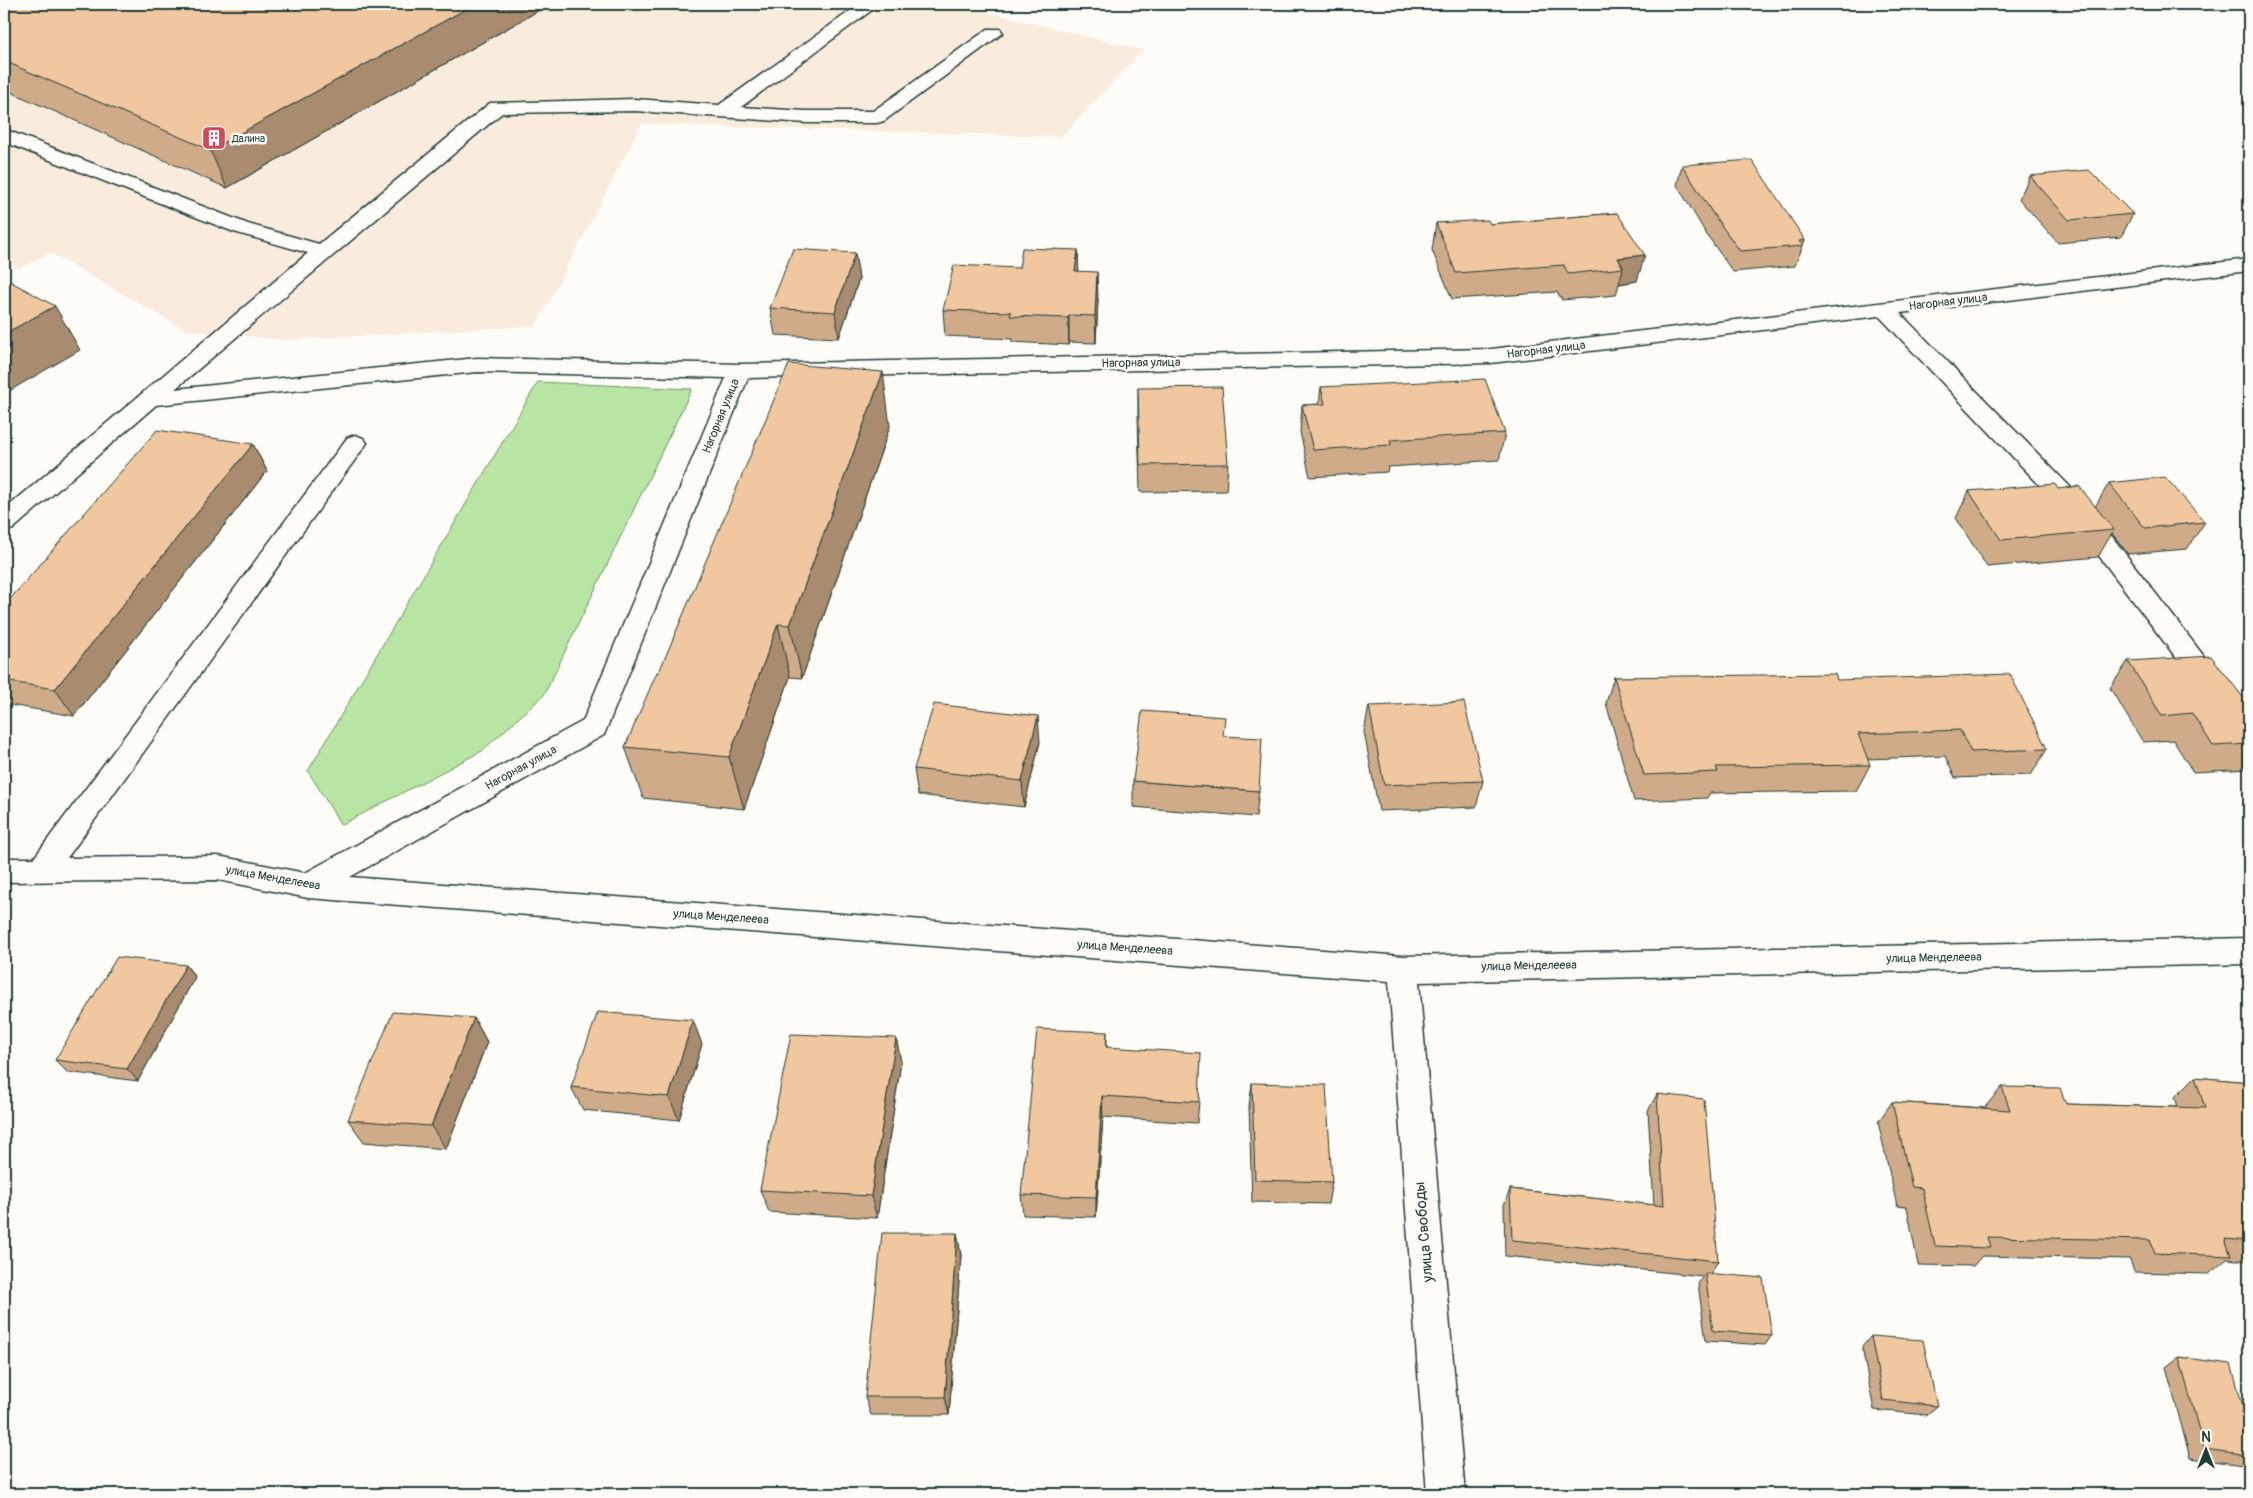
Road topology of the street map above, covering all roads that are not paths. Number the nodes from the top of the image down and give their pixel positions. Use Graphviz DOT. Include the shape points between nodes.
graph roads {
  1 [pos="870,4"];
  2 [pos="994,33"];
  3 [pos="723,111"];
  4 [pos="4,134"];
  5 [pos="323,251"];
  6 [pos="2249,265"];
  7 [pos="1885,310"];
  8 [pos="740,371"];
  9 [pos="149,399"];
  10 [pos="355,442"];
  11 [pos="4,522"];
  12 [pos="2249,734"];
  13 [pos="4,870"];
  14 [pos="42,870"];
  15 [pos="308,886"];
  16 [pos="2249,952"];
  17 [pos="1403,969"];
  18 [pos="1446,1494"];
  1 -- 3 [label="street"];
  2 -- 3 [label="street" via="877,117 806,117"];
  3 -- 5 [label="street" via="635,105 497,108"];
  4 -- 5 [label="street" via="241,228"];
  5 -- 9 [label="street"];
  6 -- 7 [label="street, Нагорная улица"];
  7 -- 8 [label="street, Нагорная улица" via="1491,356"];
  7 -- 12 [label="street" via="2078,510"];
  8 -- 9 [label="street" via="477,365"];
  8 -- 15 [label="street, Нагорная улица" via="594,728"];
  9 -- 11 [label="street"];
  10 -- 14 [label="street"];
  13 -- 14 [label="street, улица Менделеева"];
  14 -- 15 [label="street, улица Менделеева" via="218,868"];
  15 -- 17 [label="street, улица Менделеева"];
  16 -- 17 [label="street, улица Менделеева"];
  17 -- 18 [label="street, улица Свободы"];
}
